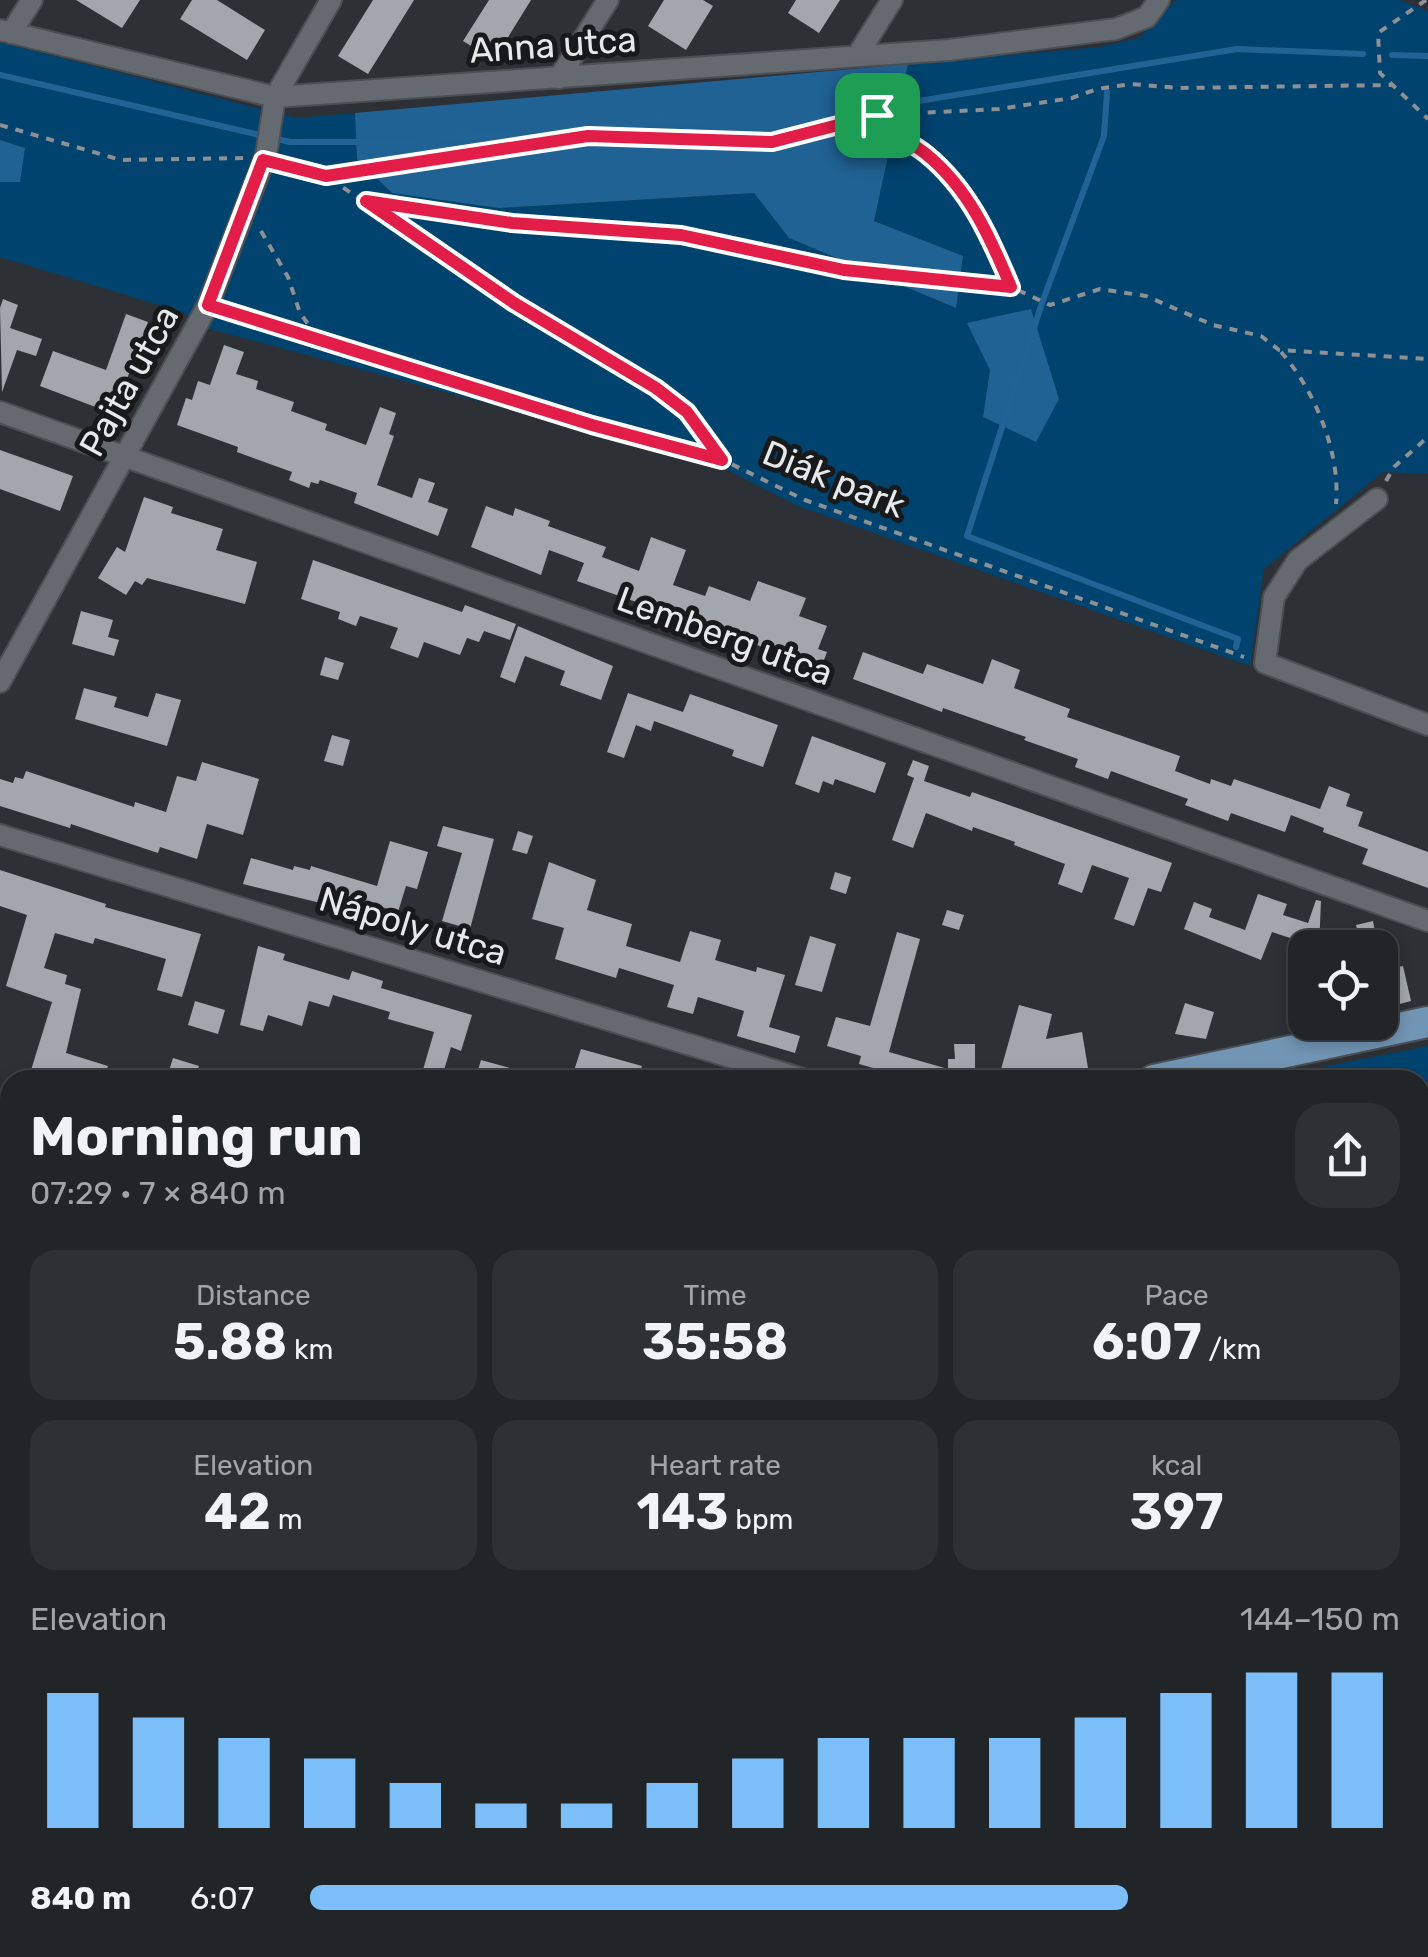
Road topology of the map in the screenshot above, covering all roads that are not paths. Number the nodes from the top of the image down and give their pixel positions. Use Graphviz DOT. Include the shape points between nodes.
graph roads {
  1 [pos="32,0"];
  2 [pos="331,0"];
  3 [pos="608,0"];
  4 [pos="892,0"];
  5 [pos="1159,0"];
  6 [pos="6,31"];
  7 [pos="857,56"];
  8 [pos="559,78"];
  9 [pos="276,100"];
  10 [pos="0,412"];
  11 [pos="126,456"];
  12 [pos="1377,499"];
  13 [pos="0,682"];
  14 [pos="1428,725"];
  15 [pos="0,835"];
  16 [pos="1428,921"];
  17 [pos="1428,1022"];
  18 [pos="773,1070"];
  19 [pos="1201,1070"];
  1 -- 6 [label="street"];
  2 -- 9 [label="street, Pajta utca"];
  3 -- 8 [label="street"];
  4 -- 7 [label="street"];
  5 -- 7 [label="street, Anna utca" via="1148,17 1116,29"];
  6 -- 9 [label="street, Anna utca"];
  7 -- 8 [label="street, Anna utca"];
  8 -- 9 [label="street, Anna utca"];
  9 -- 11 [label="street, Pajta utca" via="265,158 208,305"];
  10 -- 11 [label="street, Lemberg utca"];
  11 -- 13 [label="street, Pajta utca"];
  11 -- 16 [label="street, Lemberg utca"];
  12 -- 14 [label="street" via="1298,560 1274,597 1265,663"];
  15 -- 18 [label="street, Nápoly utca"];
  17 -- 19 [label="main road"];
}
